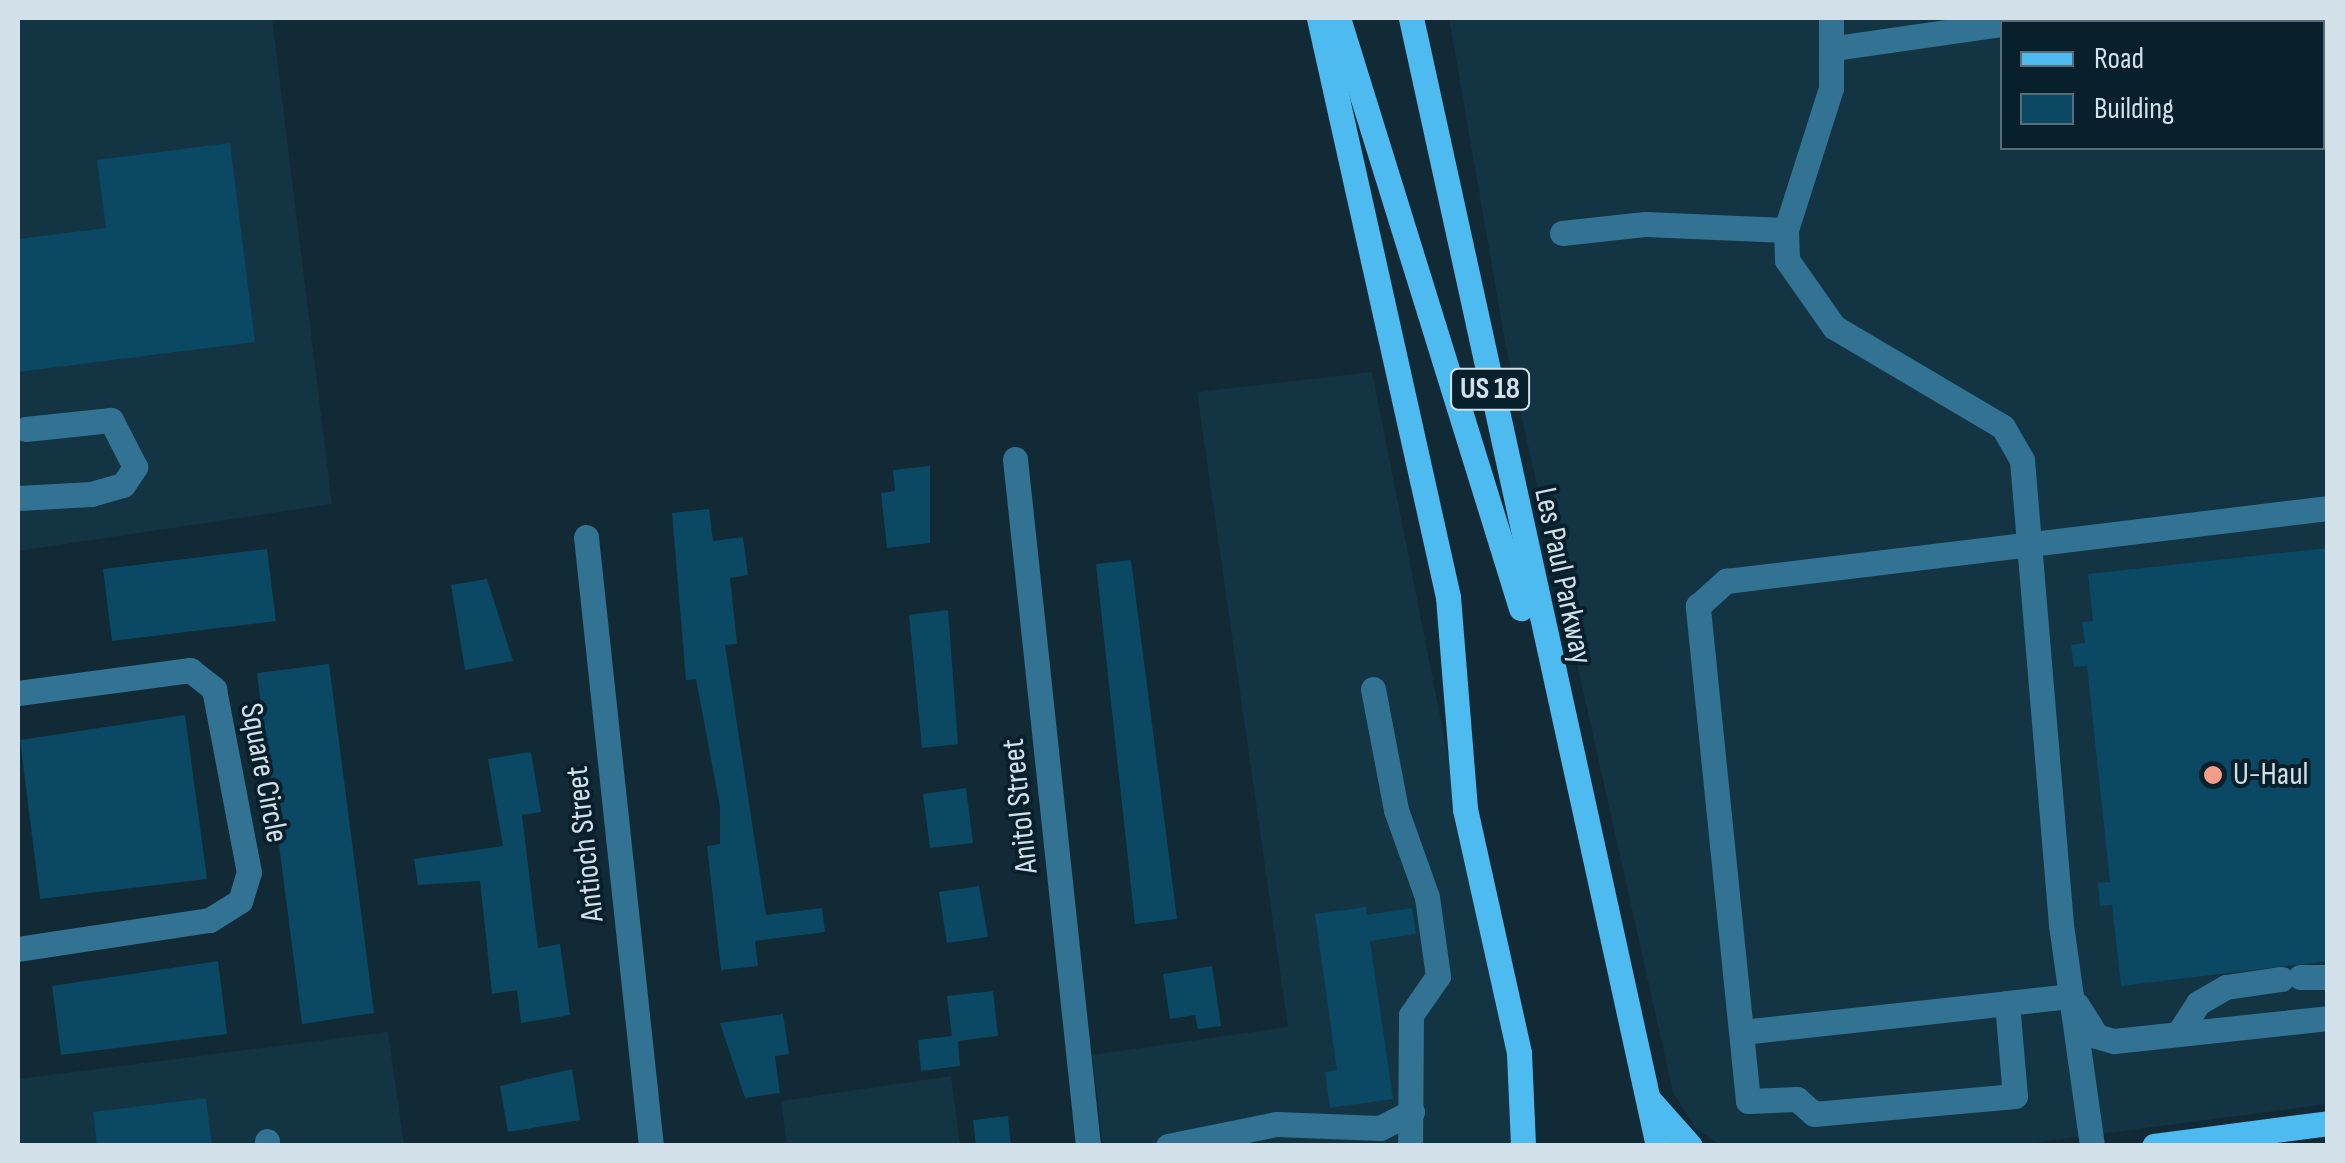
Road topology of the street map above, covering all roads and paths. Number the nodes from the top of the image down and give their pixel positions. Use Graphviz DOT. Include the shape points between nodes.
graph roads {
  1 [pos="1319,18"];
  2 [pos="1338,18"];
  3 [pos="1411,18"];
  4 [pos="1831,18"];
  5 [pos="2000,24"];
  6 [pos="1835,48"];
  7 [pos="1786,230"];
  8 [pos="1562,233"];
  9 [pos="25,429"];
  10 [pos="1015,459"];
  11 [pos="18,498"];
  12 [pos="2328,508"];
  13 [pos="586,536"];
  14 [pos="2031,543"];
  15 [pos="1373,689"];
  16 [pos="18,693"];
  17 [pos="1568,760"];
  18 [pos="18,949"];
  19 [pos="2328,977"];
  20 [pos="2071,996"];
  21 [pos="2007,1004"];
  22 [pos="2328,1018"];
  23 [pos="1742,1032"];
  24 [pos="2178,1034"];
  25 [pos="1648,1099"];
  26 [pos="1412,1112"];
  27 [pos="2328,1123"];
  28 [pos="651,1146"];
  29 [pos="1088,1146"];
  30 [pos="1168,1146"];
  31 [pos="1410,1146"];
  32 [pos="1523,1146"];
  33 [pos="1658,1146"];
  34 [pos="1690,1146"];
  35 [pos="2092,1146"];
  36 [pos="2154,1146"];
  1 -- 32 [label="main road, US 18" via="1448,597 1465,810 1519,1053"];
  2 -- 17 [label="main road"];
  3 -- 17 [label="main road, Les Paul Parkway / US 18"];
  4 -- 6 [label="street"];
  5 -- 6 [label="street"];
  6 -- 7 [label="street"];
  7 -- 8 [label="street" via="1645,224"];
  7 -- 14 [label="street" via="1798,283 1834,327 2003,427 2022,460"];
  9 -- 11 [label="street" via="111,420 135,467 122,486"];
  10 -- 29 [label="street, Anitol Street"];
  12 -- 14 [label="street"];
  13 -- 28 [label="street, Antioch Street"];
  14 -- 20 [label="street"];
  14 -- 23 [label="street" via="1726,581 1698,606"];
  15 -- 26 [label="street" via="1396,810 1428,897 1438,976 1411,1015"];
  16 -- 18 [label="street, Square Circle" via="190,670 214,689 248,872 240,902 209,920"];
  17 -- 25 [label="main road, Les Paul Parkway / US 18"];
  19 -- 24 [label="street" via="2226,987 2198,1004"];
  20 -- 21 [label="street"];
  20 -- 24 [label="street" via="2096,1036"];
  20 -- 35 [label="street"];
  21 -- 23 [label="street"];
  21 -- 23 [label="street" via="2016,1096 1814,1114 1797,1098 1756,1103 1748,1101"];
  22 -- 24 [label="street"];
  25 -- 33 [label="main road, Les Paul Parkway / US 18"];
  25 -- 34 [label="main road"];
  26 -- 30 [label="street" via="1380,1128 1276,1124"];
  26 -- 31 [label="street"];
  27 -- 36 [label="main road"];
}
